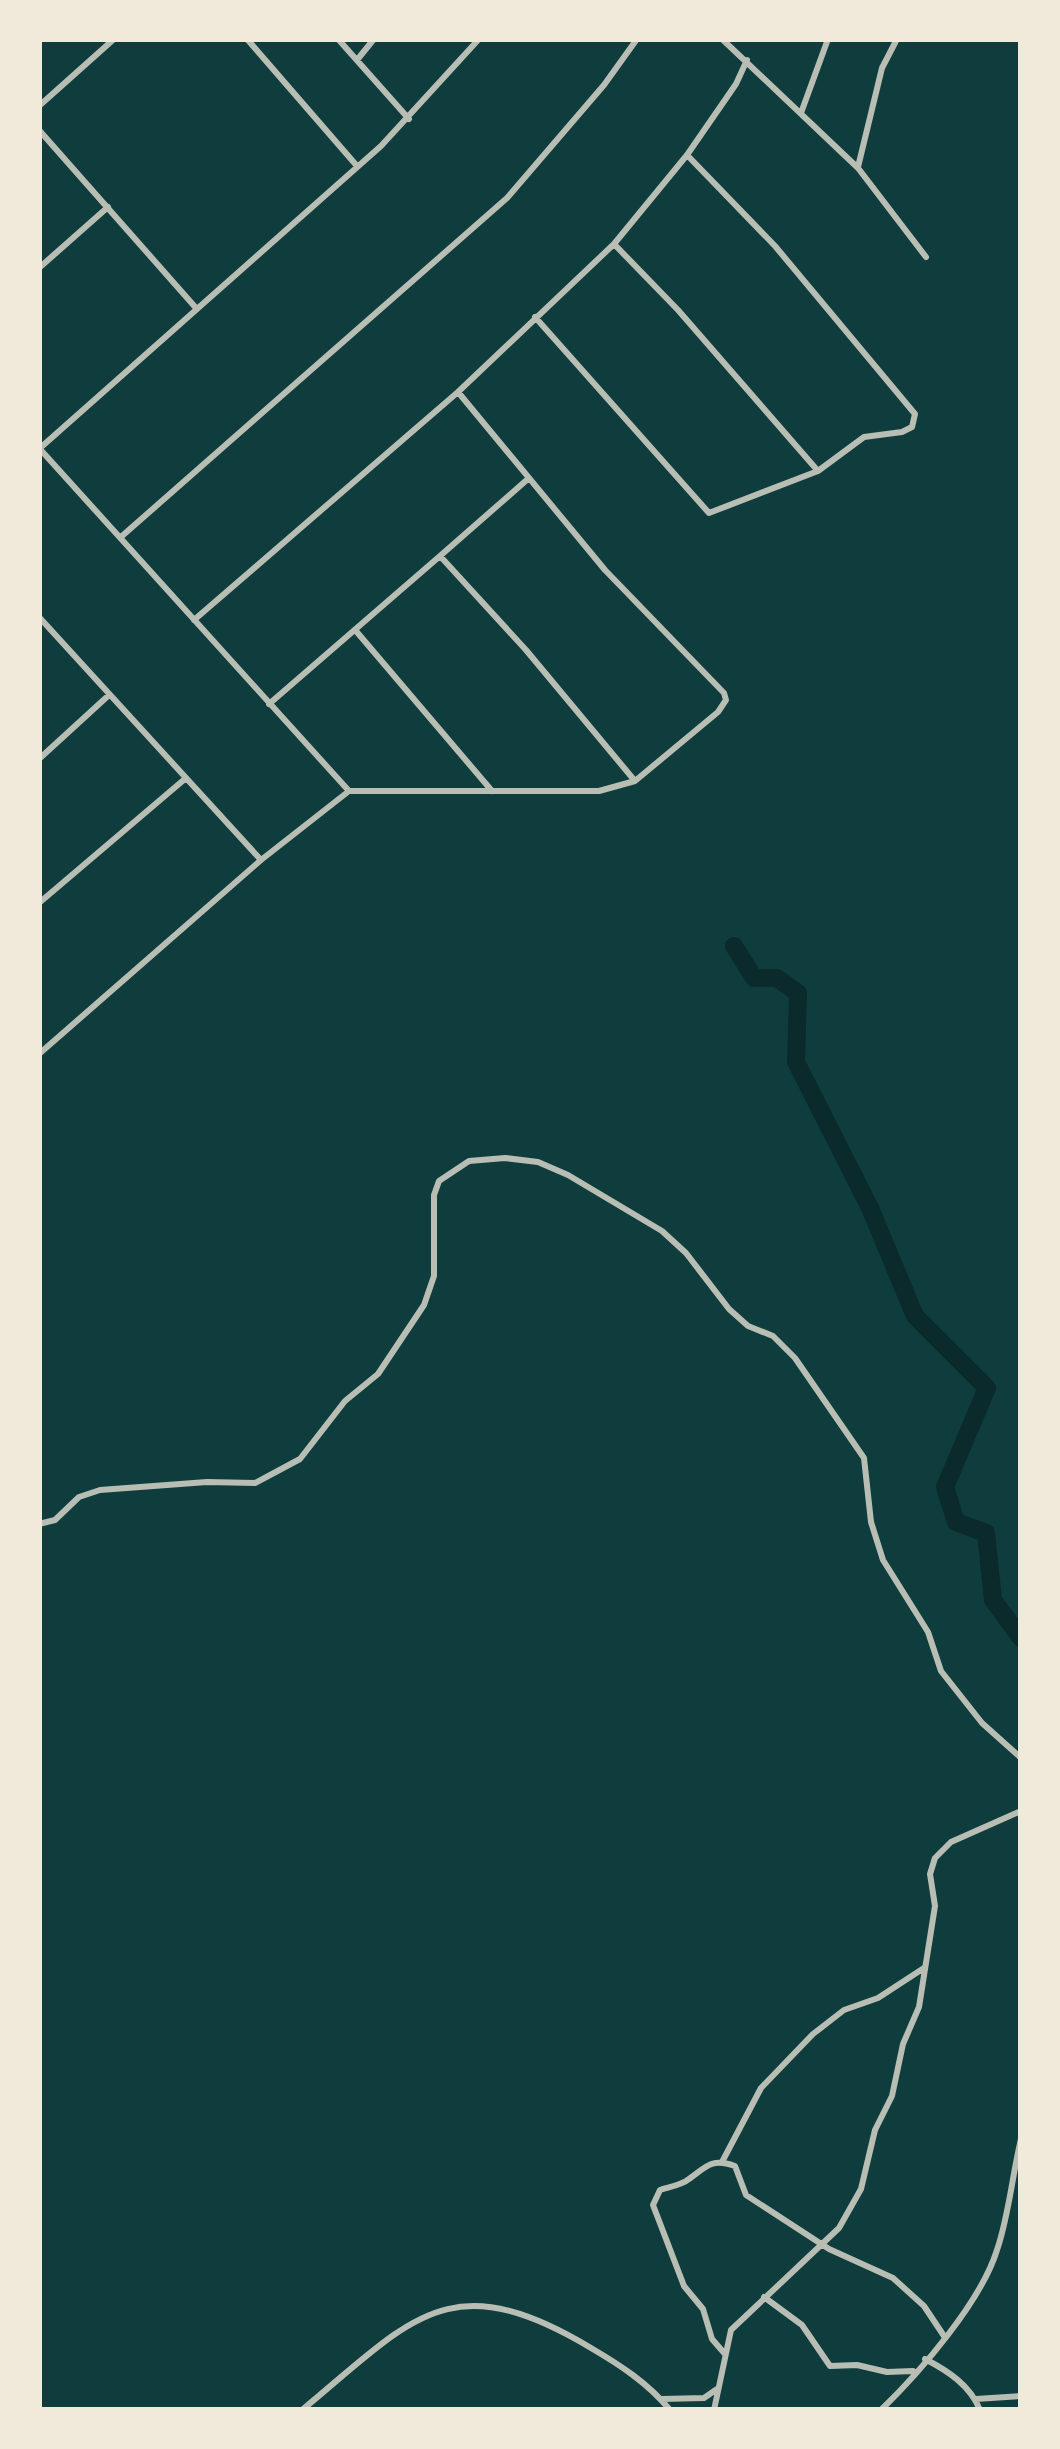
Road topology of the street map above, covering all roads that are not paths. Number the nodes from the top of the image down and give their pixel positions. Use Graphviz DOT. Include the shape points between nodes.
graph roads {
  1 [pos="114,39"];
  2 [pos="247,39"];
  3 [pos="338,39"];
  4 [pos="374,39"];
  5 [pos="479,39"];
  6 [pos="637,39"];
  7 [pos="722,39"];
  8 [pos="828,39"];
  9 [pos="897,39"];
  10 [pos="357,60"];
  11 [pos="746,60"];
  12 [pos="39,106"];
  13 [pos="801,113"];
  14 [pos="409,118"];
  15 [pos="39,130"];
  16 [pos="687,155"];
  17 [pos="358,166"];
  18 [pos="858,168"];
  19 [pos="108,207"];
  20 [pos="614,244"];
  21 [pos="926,257"];
  22 [pos="39,268"];
  23 [pos="196,308"];
  24 [pos="535,317"];
  25 [pos="458,392"];
  26 [pos="39,449"];
  27 [pos="818,470"];
  28 [pos="529,478"];
  29 [pos="122,536"];
  30 [pos="440,556"];
  31 [pos="39,617"];
  32 [pos="194,620"];
  33 [pos="356,631"];
  34 [pos="109,695"];
  35 [pos="269,704"];
  36 [pos="39,759"];
  37 [pos="186,778"];
  38 [pos="635,781"];
  39 [pos="349,791"];
  40 [pos="492,791"];
  41 [pos="261,860"];
  42 [pos="39,903"];
  43 [pos="39,1054"];
  44 [pos="39,1525"];
  45 [pos="1021,1758"];
  46 [pos="1021,1811"];
  47 [pos="924,1968"];
  48 [pos="1021,2139"];
  49 [pos="722,2162"];
  50 [pos="820,2244"];
  51 [pos="764,2297"];
  52 [pos="944,2336"];
  53 [pos="728,2357"];
  54 [pos="926,2359"];
  55 [pos="917,2370"];
  56 [pos="720,2387"];
  57 [pos="1021,2396"];
  58 [pos="661,2399"];
  59 [pos="976,2399"];
  60 [pos="302,2410"];
  61 [pos="670,2410"];
  62 [pos="714,2410"];
  63 [pos="881,2410"];
  64 [pos="980,2410"];
  1 -- 12 [label="street"];
  2 -- 17 [label="street"];
  3 -- 10 [label="street"];
  4 -- 10 [label="street"];
  5 -- 14 [label="street"];
  6 -- 29 [label="street" via="507,198"];
  7 -- 11 [label="street"];
  8 -- 13 [label="street"];
  9 -- 18 [label="street"];
  10 -- 14 [label="street"];
  11 -- 13 [label="street"];
  11 -- 16 [label="street"];
  13 -- 18 [label="street"];
  14 -- 17 [label="street"];
  15 -- 19 [label="street"];
  16 -- 20 [label="street"];
  16 -- 27 [label="street" via="915,414 907,431 864,436"];
  17 -- 23 [label="street"];
  18 -- 21 [label="street"];
  19 -- 22 [label="street"];
  19 -- 23 [label="street"];
  20 -- 24 [label="street"];
  20 -- 27 [label="street"];
  23 -- 26 [label="street"];
  24 -- 25 [label="street"];
  24 -- 27 [label="street" via="709,513"];
  25 -- 28 [label="street"];
  25 -- 32 [label="street"];
  26 -- 29 [label="street"];
  28 -- 30 [label="street"];
  28 -- 38 [label="street" via="726,700"];
  29 -- 32 [label="street"];
  30 -- 33 [label="street"];
  30 -- 38 [label="street"];
  31 -- 34 [label="street"];
  32 -- 35 [label="street"];
  33 -- 35 [label="street"];
  33 -- 40 [label="street"];
  34 -- 36 [label="street"];
  34 -- 37 [label="street"];
  35 -- 39 [label="street"];
  37 -- 41 [label="street"];
  37 -- 42 [label="street"];
  38 -- 40 [label="street" via="599,791"];
  39 -- 40 [label="street"];
  39 -- 41 [label="street"];
  41 -- 43 [label="street"];
  44 -- 45 [label="street" via="100,1490 255,1483 300,1460 345,1401 379,1375 424,1305 434,1276 439,1181 469,1161 538,1162 662,1231 729,1310 795,1358 864,1458 883,1560 928,1632 941,1671"];
  46 -- 47 [label="street" via="951,1842 935,1858"];
  47 -- 49 [label="street" via="813,2034 761,2088"];
  47 -- 50 [label="street" via="861,2189"];
  48 -- 52 [label="street" via="998,2251"];
  49 -- 50 [label="street" via="738,2169 746,2195"];
  49 -- 53 [label="street" via="660,2190 653,2205 684,2286"];
  50 -- 51 [label="street"];
  50 -- 52 [label="street" via="892,2278"];
  51 -- 53 [label="street" via="731,2330"];
  51 -- 55 [label="street" via="802,2326 830,2366"];
  52 -- 54 [label="street"];
  53 -- 56 [label="street"];
  54 -- 55 [label="street"];
  54 -- 59 [label="street"];
  55 -- 63 [label="street"];
  56 -- 58 [label="street" via="704,2398"];
  56 -- 62 [label="street"];
  57 -- 59 [label="street"];
  58 -- 60 [label="street" via="568,2332 487,2304 417,2320"];
  58 -- 61 [label="street"];
  59 -- 64 [label="street"];
}
